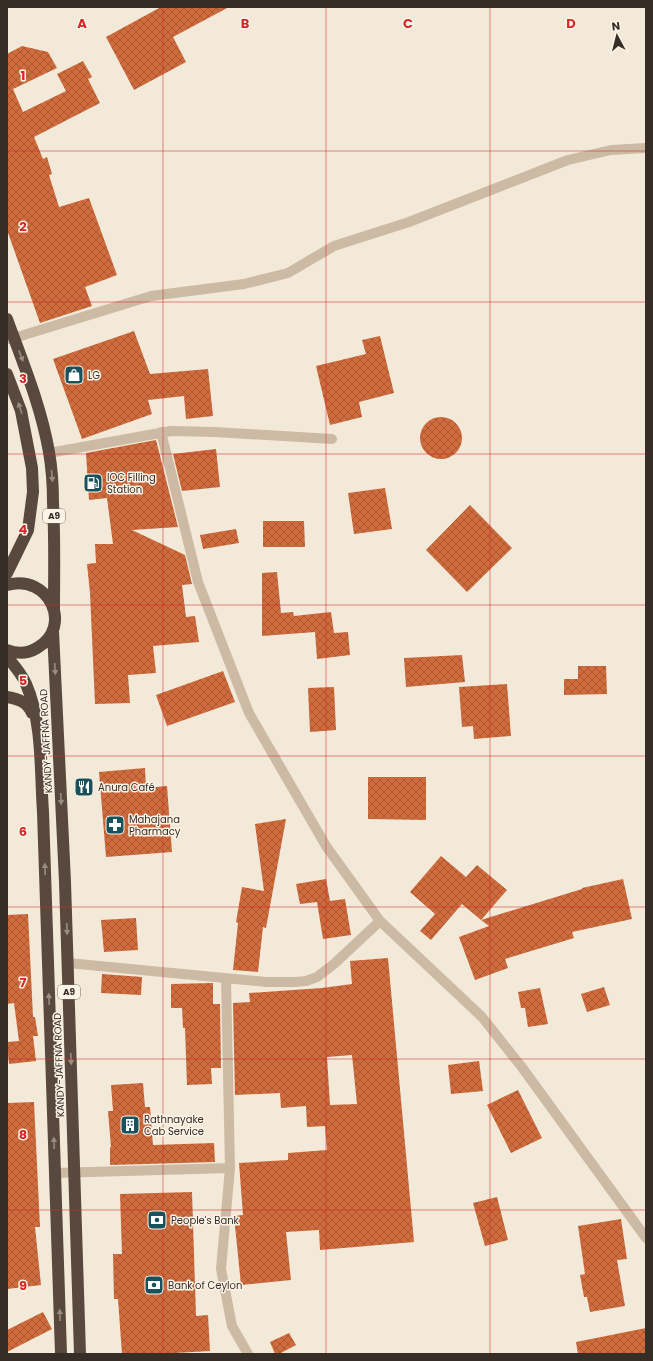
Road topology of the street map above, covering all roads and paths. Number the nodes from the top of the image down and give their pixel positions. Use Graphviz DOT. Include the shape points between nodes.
graph roads {
  1 [pos="646,148"];
  2 [pos="7,319"];
  3 [pos="10,339"];
  4 [pos="7,374"];
  5 [pos="161,432"];
  6 [pos="332,439"];
  7 [pos="49,453"];
  8 [pos="7,573"];
  9 [pos="7,586"];
  10 [pos="54,610"];
  11 [pos="53,630"];
  12 [pos="7,650"];
  13 [pos="33,650"];
  14 [pos="9,663"];
  15 [pos="7,697"];
  16 [pos="38,727"];
  17 [pos="380,921"];
  18 [pos="68,963"];
  19 [pos="226,979"];
  20 [pos="230,1168"];
  21 [pos="74,1171"];
  22 [pos="55,1173"];
  23 [pos="76,1229"];
  24 [pos="56,1230"];
  25 [pos="646,1238"];
  26 [pos="61,1354"];
  27 [pos="80,1354"];
  28 [pos="248,1354"];
  1 -- 3 [label="street" via="610,150 568,160 409,222 334,246 288,273 244,284 151,296"];
  2 -- 3 [label="highway, A9"];
  3 -- 7 [label="highway, A9, one-way" via="31,384"];
  8 -- 4 [label="highway, A9, one-way" via="28,530 33,492 32,468 21,411"];
  5 -- 6 [label="street" via="215,432"];
  5 -- 7 [label="street"];
  5 -- 17 [label="street" via="198,582 249,714 326,846"];
  7 -- 10 [label="highway, A9, one-way" via="54,534"];
  9 -- 10 [label="highway" via="14,583 35,586 44,592"];
  10 -- 11 [label="highway, KANDY-JAFFNA ROAD"];
  11 -- 13 [label="highway" via="48,639"];
  11 -- 18 [label="highway, KANDY-JAFFNA ROAD / A9, one-way"];
  12 -- 13 [label="highway" via="24,653"];
  13 -- 14 [label="highway"];
  14 -- 16 [label="highway, KANDY-JAFFNA ROAD / A9" via="20,673 26,685"];
  15 -- 16 [label="highway" via="27,705"];
  22 -- 16 [label="highway, KANDY-JAFFNA ROAD / A9, one-way"];
  17 -- 19 [label="street" via="317,977 306,981 282,983"];
  17 -- 25 [label="street" via="482,1017 521,1066"];
  18 -- 19 [label="street"];
  18 -- 21 [label="highway, KANDY-JAFFNA ROAD / A9, one-way"];
  19 -- 20 [label="street"];
  20 -- 21 [label="street"];
  20 -- 28 [label="street" via="221,1269 232,1326"];
  21 -- 22 [label="street"];
  21 -- 23 [label="highway, KANDY-JAFFNA ROAD / A9"];
  22 -- 24 [label="highway, KANDY-JAFFNA ROAD / A9"];
  23 -- 24 [label="highway"];
  23 -- 27 [label="highway, KANDY-JAFFNA ROAD / A9"];
  26 -- 24 [label="highway, KANDY-JAFFNA ROAD / A9, one-way"];
}
